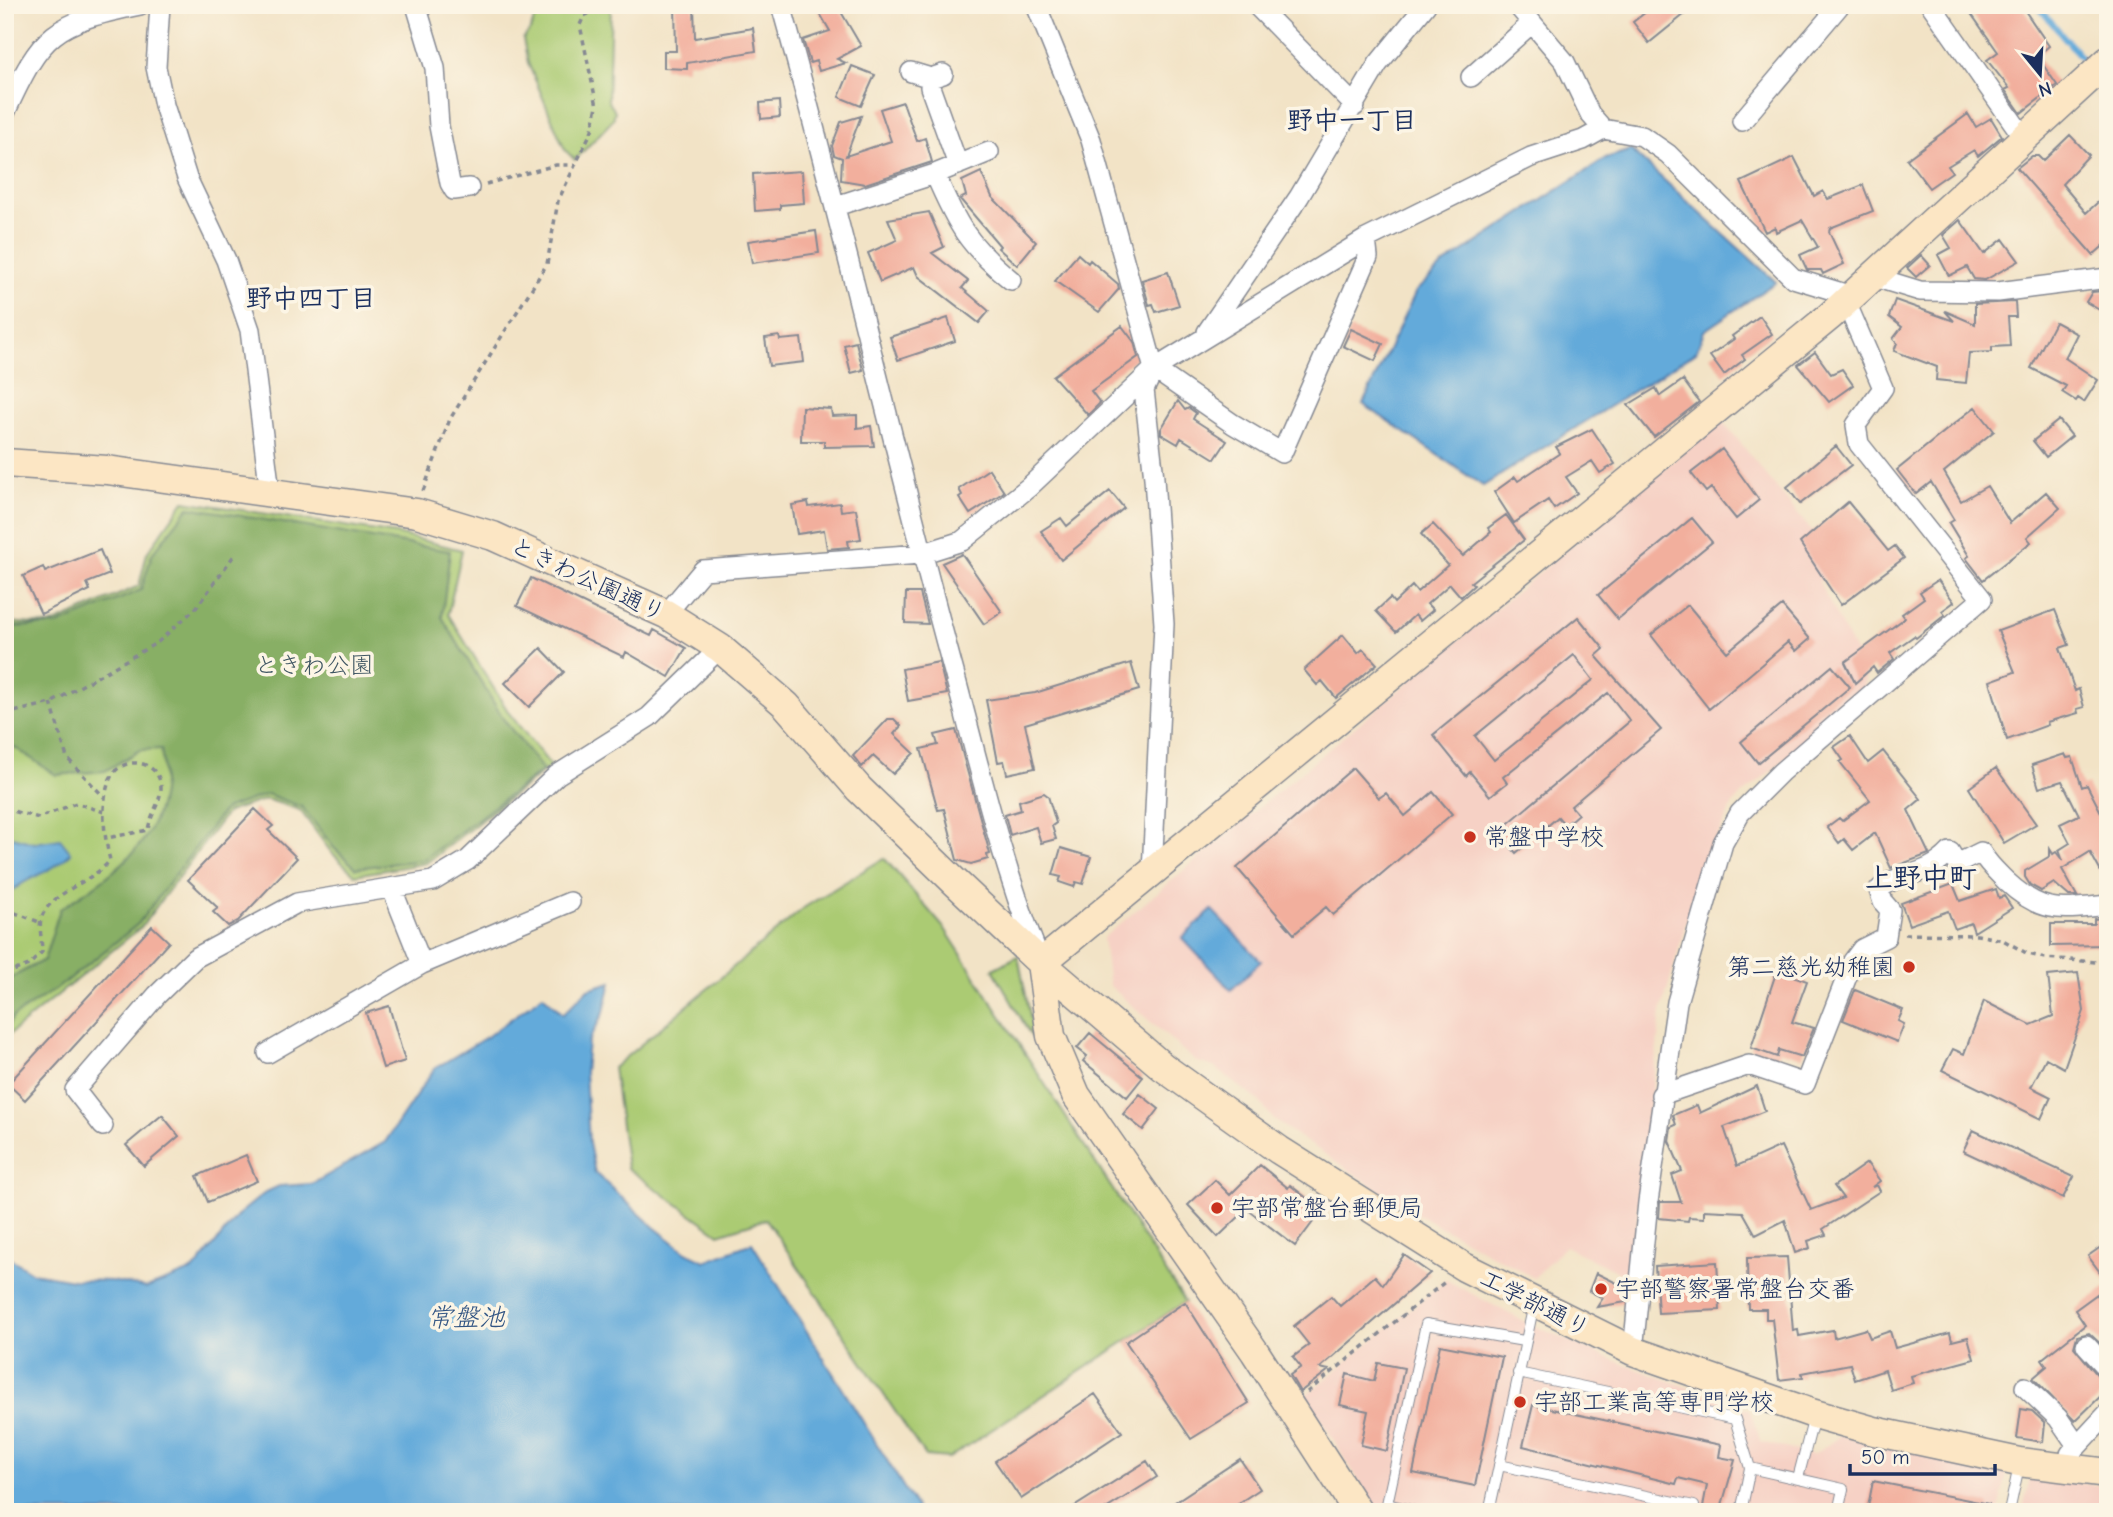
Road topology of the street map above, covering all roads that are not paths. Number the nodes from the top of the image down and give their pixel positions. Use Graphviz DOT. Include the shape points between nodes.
graph roads {
  1 [pos="140,5"];
  2 [pos="160,5"];
  3 [pos="416,5"];
  4 [pos="782,5"];
  5 [pos="1036,5"];
  6 [pos="1256,5"];
  7 [pos="1426,5"];
  8 [pos="1517,5"];
  9 [pos="1840,5"];
  10 [pos="1931,5"];
  11 [pos="1532,23"];
  12 [pos="2108,61"];
  13 [pos="911,72"];
  14 [pos="1471,77"];
  15 [pos="1355,106"];
  16 [pos="5,113"];
  17 [pos="1742,121"];
  18 [pos="1603,129"];
  19 [pos="2024,138"];
  20 [pos="989,152"];
  21 [pos="958,165"];
  22 [pos="935,174"];
  23 [pos="469,188"];
  24 [pos="836,206"];
  25 [pos="1366,239"];
  26 [pos="1874,277"];
  27 [pos="2108,278"];
  28 [pos="1011,280"];
  29 [pos="1849,299"];
  30 [pos="1203,338"];
  31 [pos="1154,369"];
  32 [pos="5,463"];
  33 [pos="270,492"];
  34 [pos="921,554"];
  35 [pos="666,614"];
  36 [pos="720,648"];
  37 [pos="1152,872"];
  38 [pos="392,889"];
  39 [pos="570,902"];
  40 [pos="2108,905"];
  41 [pos="1041,962"];
  42 [pos="422,964"];
  43 [pos="268,1053"];
  44 [pos="1661,1095"];
  45 [pos="103,1126"];
  46 [pos="1534,1304"];
  47 [pos="1524,1341"];
  48 [pos="2086,1345"];
  49 [pos="1633,1351"];
  50 [pos="2108,1369"];
  51 [pos="1518,1373"];
  52 [pos="2025,1387"];
  53 [pos="2108,1413"];
  54 [pos="1814,1414"];
  55 [pos="2076,1444"];
  56 [pos="2020,1462"];
  57 [pos="1499,1465"];
  58 [pos="1750,1468"];
  59 [pos="2060,1469"];
  60 [pos="2108,1473"];
  61 [pos="1798,1478"];
  62 [pos="1694,1506"];
  63 [pos="1358,1512"];
  64 [pos="1418,1512"];
  65 [pos="1489,1512"];
  66 [pos="1741,1512"];
  67 [pos="1838,1512"];
  68 [pos="2009,1512"];
  1 -- 16 [label="street" via="93,15 55,32 29,62"];
  2 -- 33 [label="street" via="156,67 164,105 187,178 226,260 250,330"];
  3 -- 23 [label="street" via="435,68 439,126 450,183 454,190"];
  4 -- 24 [label="street"];
  5 -- 31 [label="street" via="1091,140"];
  6 -- 15 [label="street"];
  7 -- 15 [label="street" via="1378,64"];
  8 -- 11 [label="street"];
  9 -- 17 [label="street"];
  10 -- 19 [label="street"];
  11 -- 14 [label="street"];
  11 -- 18 [label="street" via="1565,62 1590,114"];
  12 -- 19 [label="street"];
  13 -- 21 [label="street" via="937,76 930,87"];
  15 -- 30 [label="street"];
  18 -- 25 [label="street" via="1531,157"];
  18 -- 29 [label="street" via="1642,136 1668,154 1793,278"];
  19 -- 26 [label="street"];
  20 -- 21 [label="street"];
  21 -- 22 [label="street"];
  22 -- 24 [label="street"];
  22 -- 28 [label="street" via="952,215 978,253"];
  24 -- 34 [label="street"];
  25 -- 30 [label="street"];
  25 -- 31 [label="street" via="1368,257 1282,453"];
  26 -- 27 [label="street" via="1920,291 1998,292"];
  26 -- 29 [label="street"];
  29 -- 37 [label="street"];
  29 -- 44 [label="street" via="1883,388 1856,425 1859,444 1982,599 1824,732 1740,813 1723,843 1697,929 1677,1002"];
  30 -- 31 [label="street"];
  31 -- 34 [label="street" via="1028,487 962,541"];
  31 -- 37 [label="street" via="1144,390 1164,624"];
  32 -- 33 [label="street, ときわ公園通り" via="107,470"];
  33 -- 35 [label="street, ときわ公園通り" via="417,513 493,536"];
  34 -- 35 [label="street" via="703,570"];
  34 -- 41 [label="street" via="1013,888"];
  35 -- 36 [label="street, ときわ公園通り"];
  36 -- 38 [label="street" via="649,717 557,775 468,860 433,881"];
  36 -- 41 [label="street, ときわ公園通り" via="786,705 859,789"];
  37 -- 41 [label="street"];
  38 -- 42 [label="street"];
  38 -- 45 [label="street" via="297,903 195,958 75,1090"];
  39 -- 42 [label="street"];
  40 -- 44 [label="street" via="2047,908 2026,900 1981,852 1957,864 1950,852 1927,871 1879,890 1890,911 1886,937 1862,949 1853,961 1805,1084 1749,1065"];
  41 -- 46 [label="street, 工学部通り" via="1163,1067 1279,1150 1464,1266"];
  41 -- 63 [label="street" via="1051,1036 1076,1095"];
  42 -- 43 [label="street"];
  44 -- 49 [label="street"];
  46 -- 47 [label="lane"];
  46 -- 49 [label="street, 工学部通り"];
  47 -- 51 [label="lane"];
  47 -- 64 [label="lane" via="1426,1324 1387,1504"];
  48 -- 50 [label="street"];
  49 -- 54 [label="street, 工学部通り"];
  51 -- 57 [label="lane"];
  51 -- 58 [label="lane" via="1735,1419"];
  52 -- 55 [label="street" via="2058,1418"];
  53 -- 55 [label="street"];
  54 -- 56 [label="street, 工学部通り"];
  54 -- 61 [label="lane"];
  55 -- 59 [label="street"];
  56 -- 59 [label="street, 工学部通り"];
  56 -- 68 [label="lane"];
  57 -- 62 [label="lane"];
  57 -- 65 [label="lane"];
  58 -- 61 [label="lane"];
  58 -- 66 [label="lane"];
  59 -- 60 [label="street, 工学部通り"];
  61 -- 67 [label="lane" via="1843,1489"];
}
